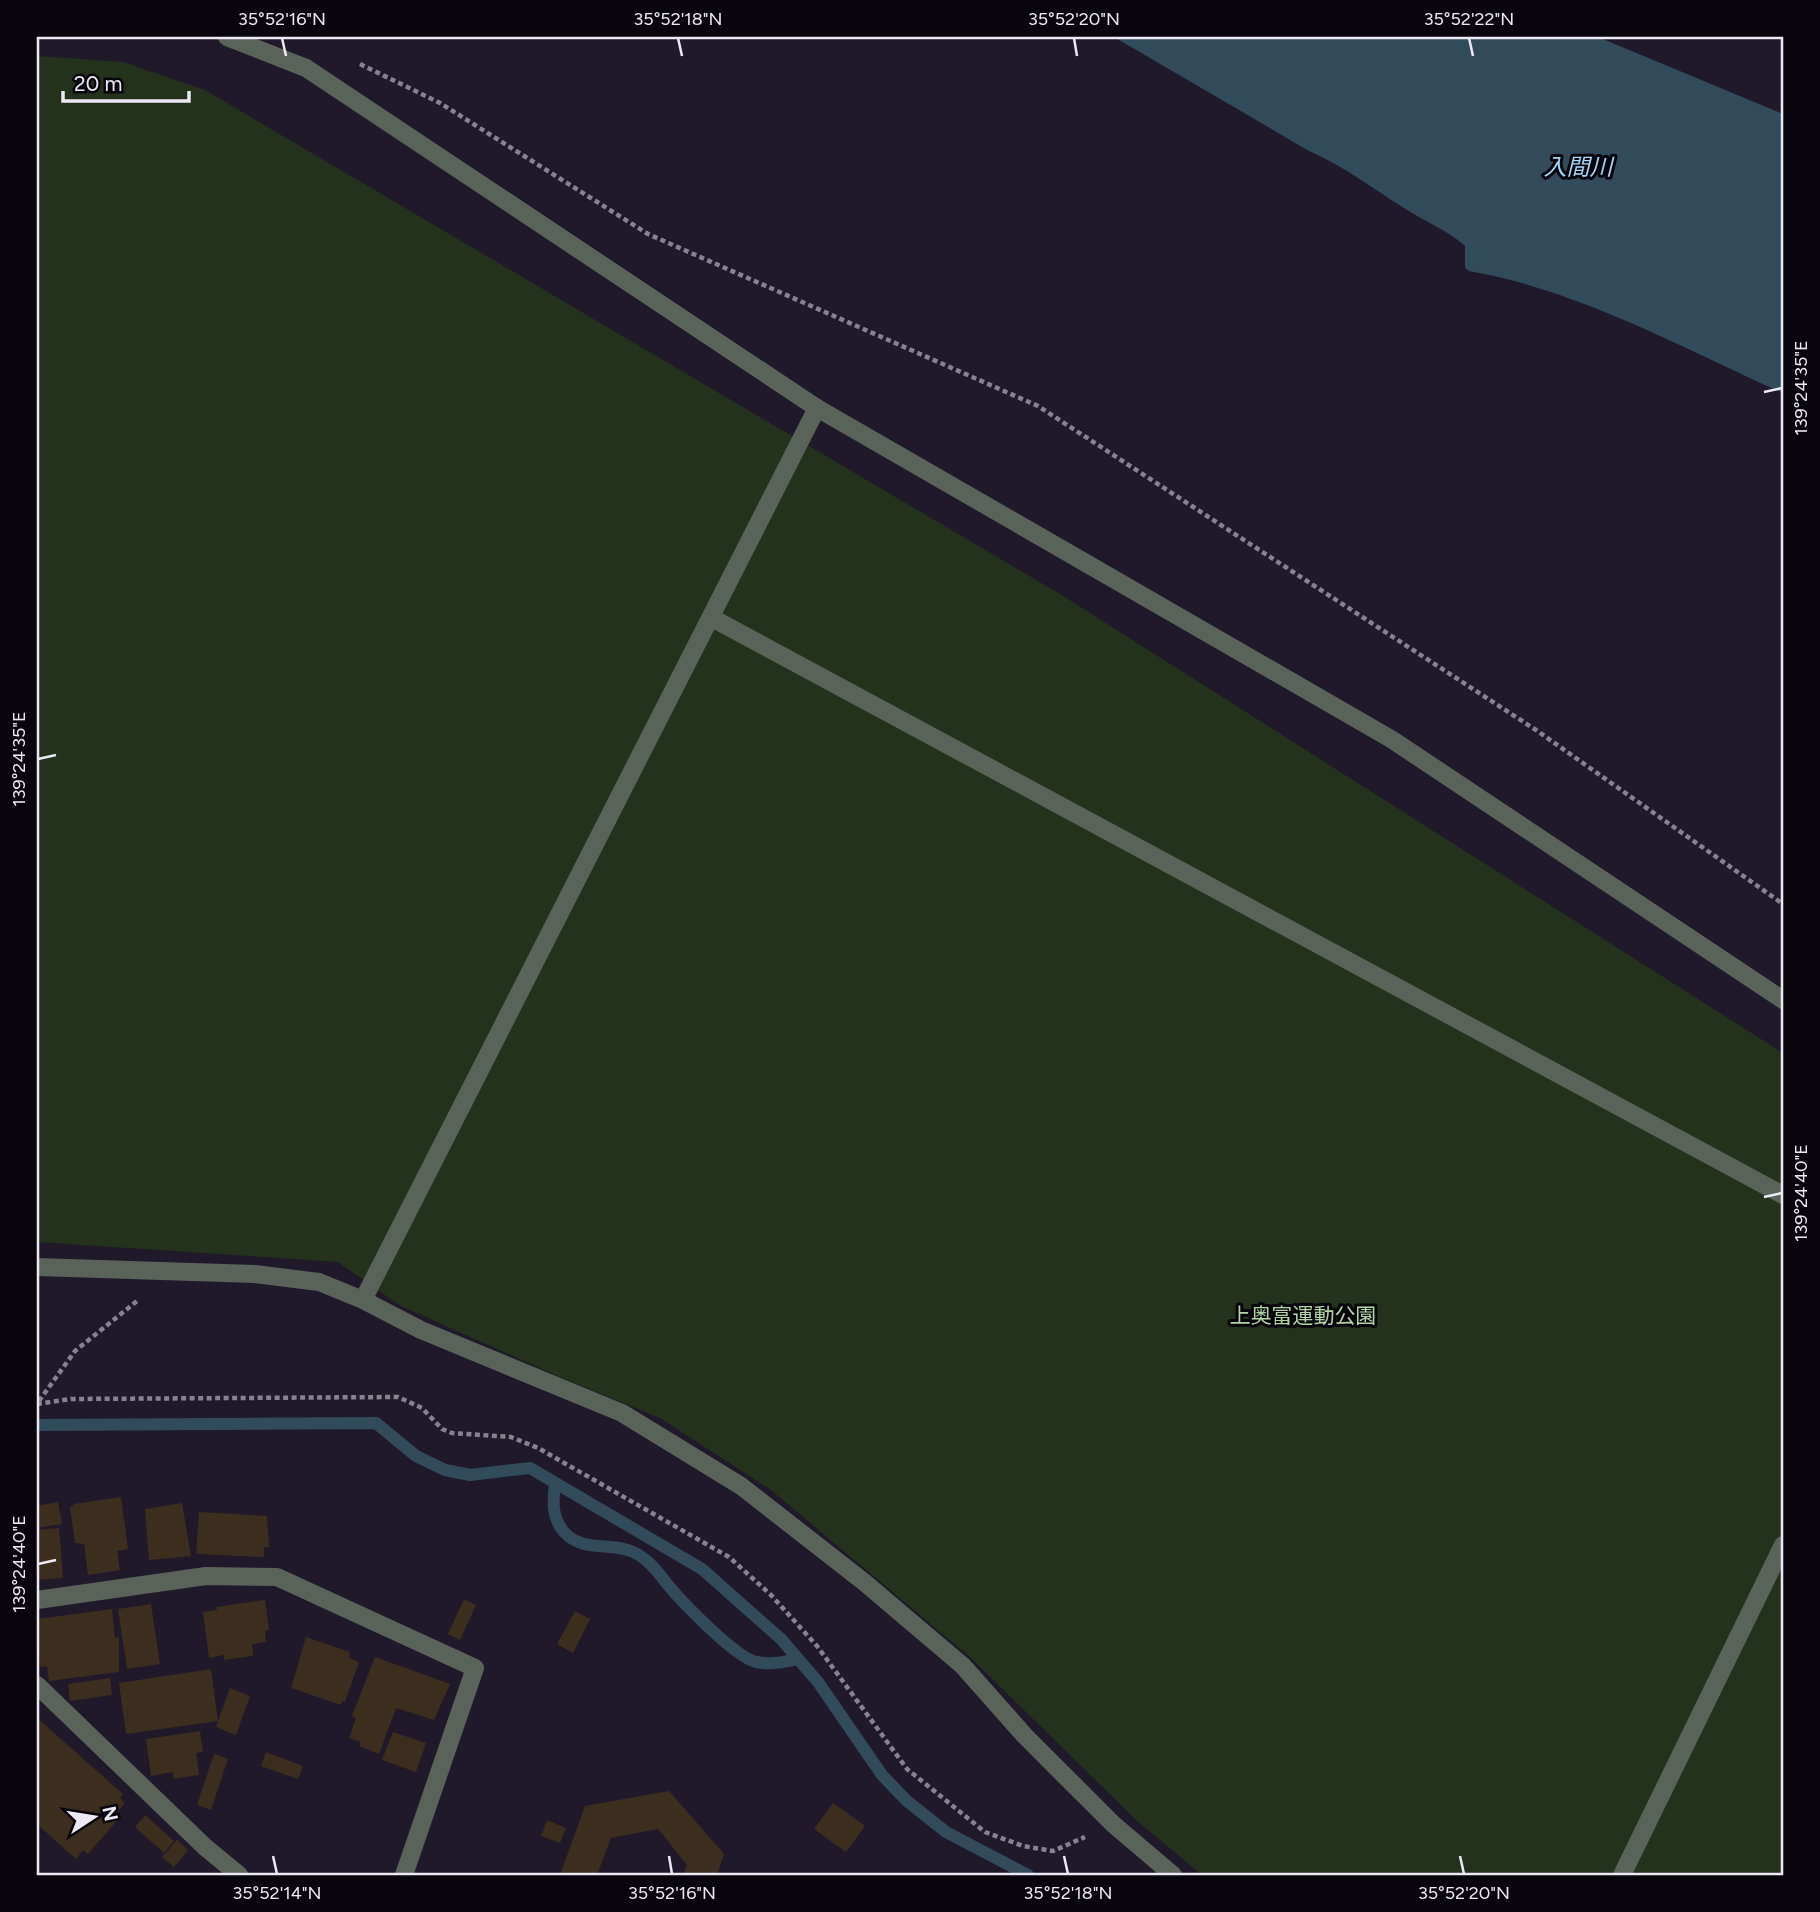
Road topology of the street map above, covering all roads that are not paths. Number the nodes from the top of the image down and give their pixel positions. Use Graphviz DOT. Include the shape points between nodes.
graph roads {
  1 [pos="227,37"];
  2 [pos="817,408"];
  3 [pos="712,618"];
  4 [pos="1783,1000"];
  5 [pos="1783,1195"];
  6 [pos="37,1266"];
  7 [pos="363,1300"];
  8 [pos="1783,1545"];
  9 [pos="37,1600"];
  10 [pos="37,1685"];
  11 [pos="239,1875"];
  12 [pos="404,1875"];
  13 [pos="1173,1875"];
  14 [pos="1622,1875"];
  1 -- 2 [label="street" via="306,68"];
  2 -- 3 [label="street"];
  2 -- 4 [label="street" via="1391,739"];
  3 -- 5 [label="street"];
  3 -- 7 [label="street"];
  6 -- 7 [label="street" via="255,1274 319,1282"];
  7 -- 13 [label="street" via="421,1330 622,1413 741,1486 964,1666 1025,1736 1113,1824"];
  8 -- 14 [label="street"];
  9 -- 12 [label="street" via="206,1576 277,1577 475,1668"];
  10 -- 11 [label="street"];
}
